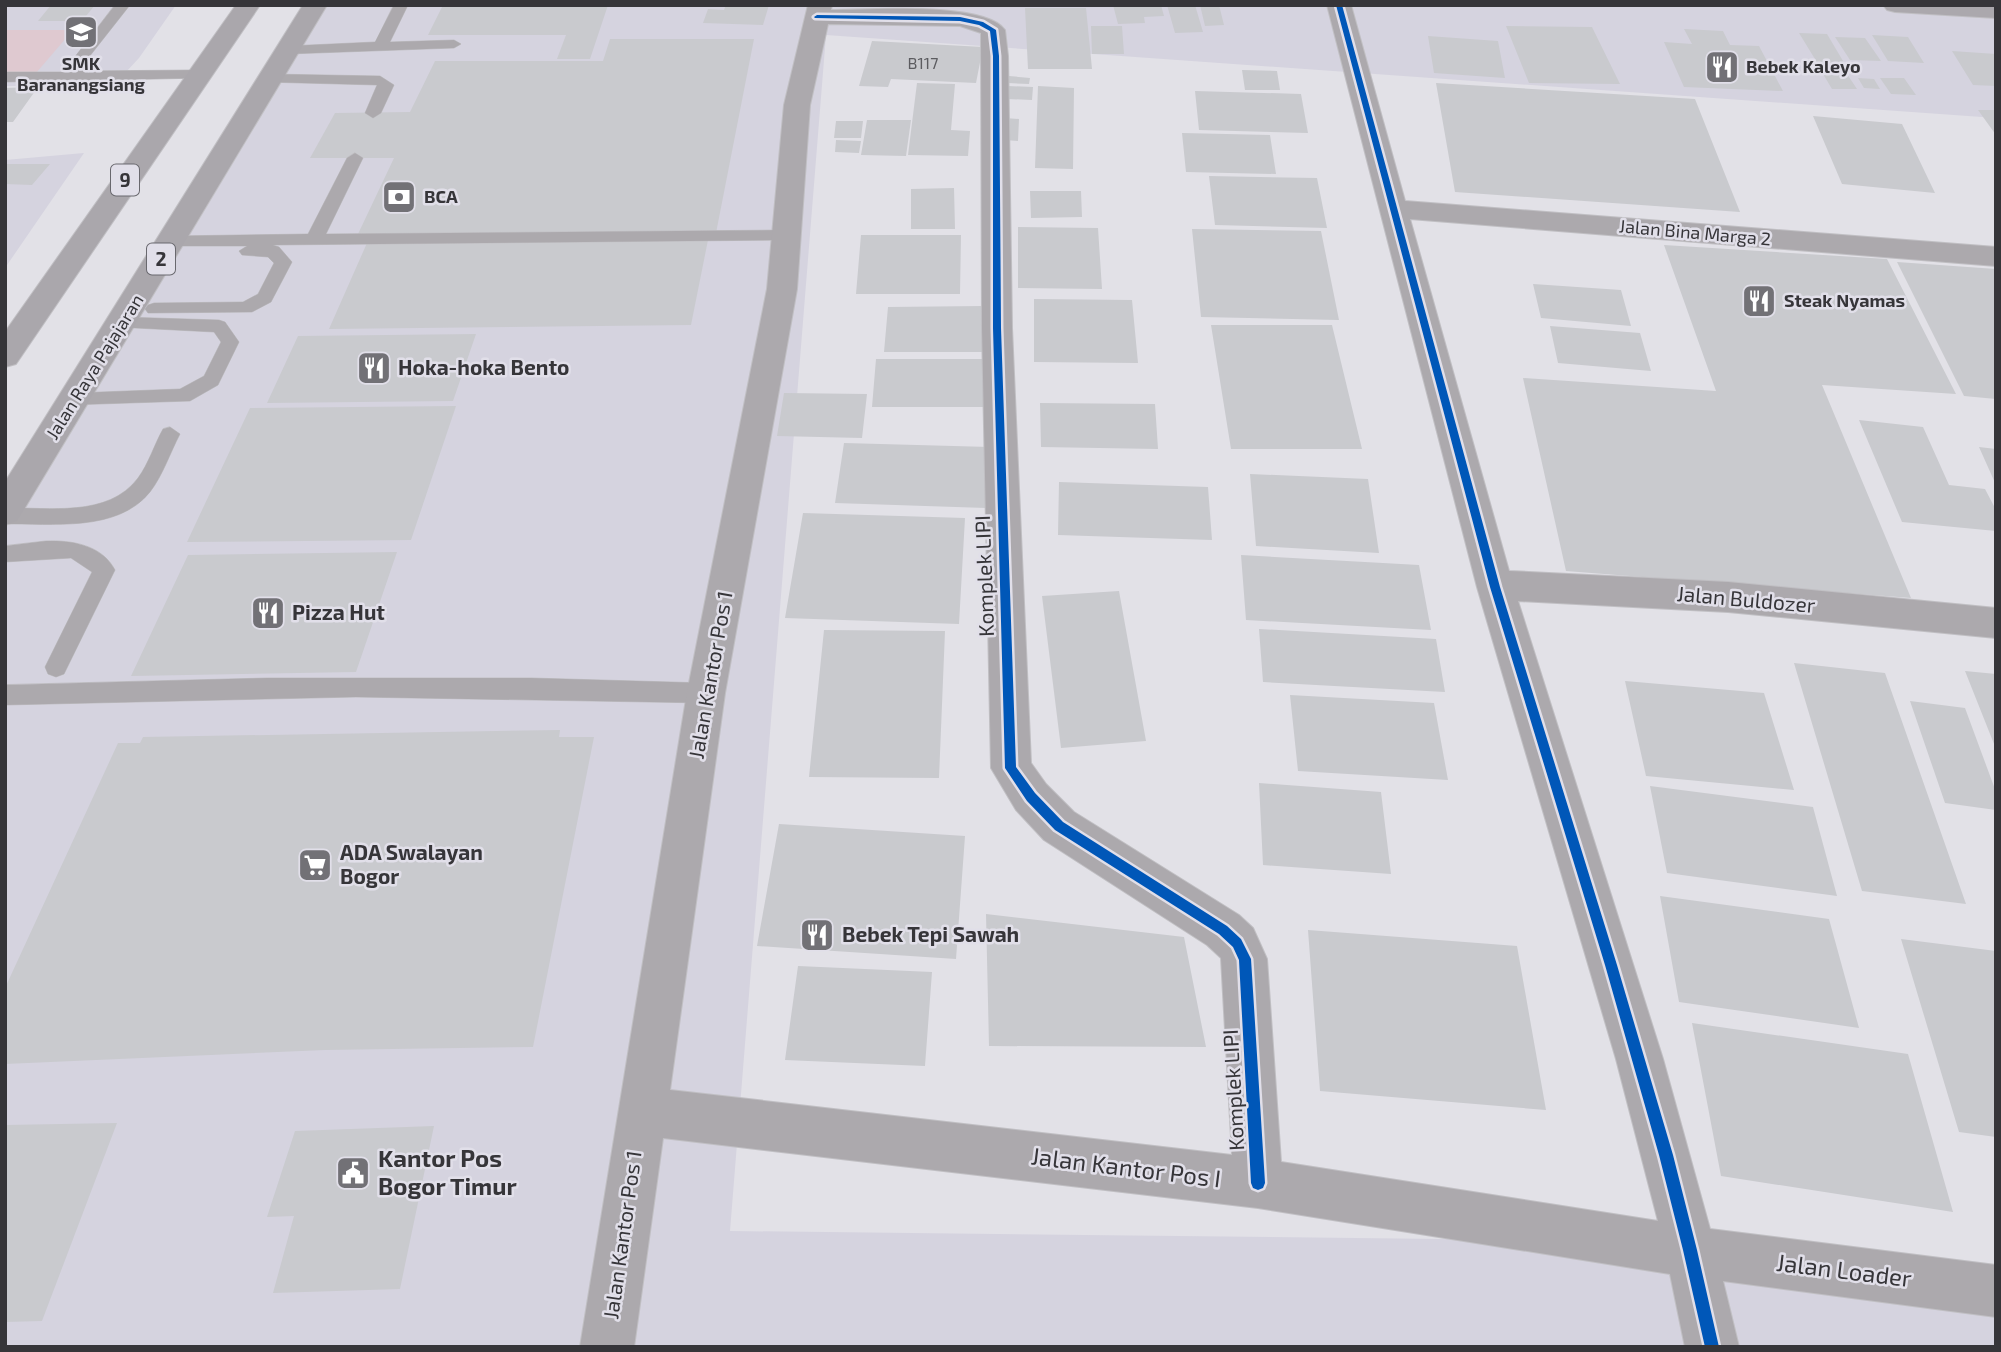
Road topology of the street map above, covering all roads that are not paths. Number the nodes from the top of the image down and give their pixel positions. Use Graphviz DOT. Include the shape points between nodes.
graph roads {
  1 [pos="123,5"];
  2 [pos="248,5"];
  3 [pos="315,5"];
  4 [pos="401,5"];
  5 [pos="1339,5"];
  6 [pos="1895,5"];
  7 [pos="1996,10"];
  8 [pos="818,11"];
  9 [pos="454,44"];
  10 [pos="381,45"];
  11 [pos="288,50"];
  12 [pos="198,75"];
  13 [pos="66,76"];
  14 [pos="5,77"];
  15 [pos="270,79"];
  16 [pos="373,113"];
  17 [pos="355,158"];
  18 [pos="1395,209"];
  19 [pos="787,235"];
  20 [pos="314,240"];
  21 [pos="168,247"];
  22 [pos="1996,257"];
  23 [pos="127,316"];
  24 [pos="5,356"];
  25 [pos="75,400"];
  26 [pos="170,434"];
  27 [pos="5,514"];
  28 [pos="5,554"];
  29 [pos="1495,585"];
  30 [pos="1996,623"];
  31 [pos="57,667"];
  32 [pos="706,693"];
  33 [pos="5,695"];
  34 [pos="641,1111"];
  35 [pos="1258,1183"];
  36 [pos="1692,1252"];
  37 [pos="1996,1291"];
  38 [pos="607,1347"];
  39 [pos="1712,1347"];
  1 -- 13 [label="lane"];
  2 -- 12 [label="highway, 9"];
  3 -- 11 [label="highway, Jalan Raya Pajajaran / 2"];
  4 -- 10 [label="lane"];
  5 -- 18 [label="street"];
  6 -- 7 [label="street"];
  8 -- 19 [label="street, Jalan Kantor Pos 1" via="797,105"];
  8 -- 35 [label="street, Komplek LIPI" via="960,19 993,30 1011,768 1059,826 1237,943 1245,959"];
  9 -- 10 [label="lane"];
  10 -- 11 [label="lane"];
  11 -- 15 [label="highway, Jalan Raya Pajajaran / 2"];
  12 -- 13 [label="lane"];
  12 -- 24 [label="highway, 9"];
  13 -- 14 [label="lane"];
  15 -- 16 [label="lane" via="380,81 386,85"];
  15 -- 21 [label="highway, Jalan Raya Pajajaran / 2"];
  17 -- 20 [label="lane"];
  18 -- 22 [label="street, Jalan Bina Marga 2"];
  18 -- 29 [label="street"];
  19 -- 20 [label="lane"];
  19 -- 32 [label="street, Jalan Kantor Pos 1" via="782,289"];
  20 -- 21 [label="lane"];
  21 -- 23 [label="highway, Jalan Raya Pajajaran / 2"];
  21 -- 23 [label="lane" via="272,251 283,262 265,298 246,308"];
  23 -- 25 [label="highway, Jalan Raya Pajajaran / 2"];
  23 -- 25 [label="lane" via="219,326 230,342 212,380 183,396"];
  25 -- 27 [label="highway, Jalan Raya Pajajaran / 2"];
  26 -- 27 [label="lane" via="141,490 120,507 97,513"];
  28 -- 31 [label="lane" via="75,548 93,556 104,570"];
  29 -- 30 [label="street, Jalan Buldozer" via="1728,597"];
  29 -- 36 [label="street" via="1667,1154"];
  32 -- 33 [label="lane" via="384,684"];
  32 -- 34 [label="street, Jalan Kantor Pos 1"];
  34 -- 35 [label="street, Jalan Kantor Pos I"];
  34 -- 38 [label="street, Jalan Kantor Pos 1"];
  35 -- 36 [label="street, Jalan Kantor Pos I"];
  36 -- 37 [label="street, Jalan Loader"];
  36 -- 39 [label="street"];
}
